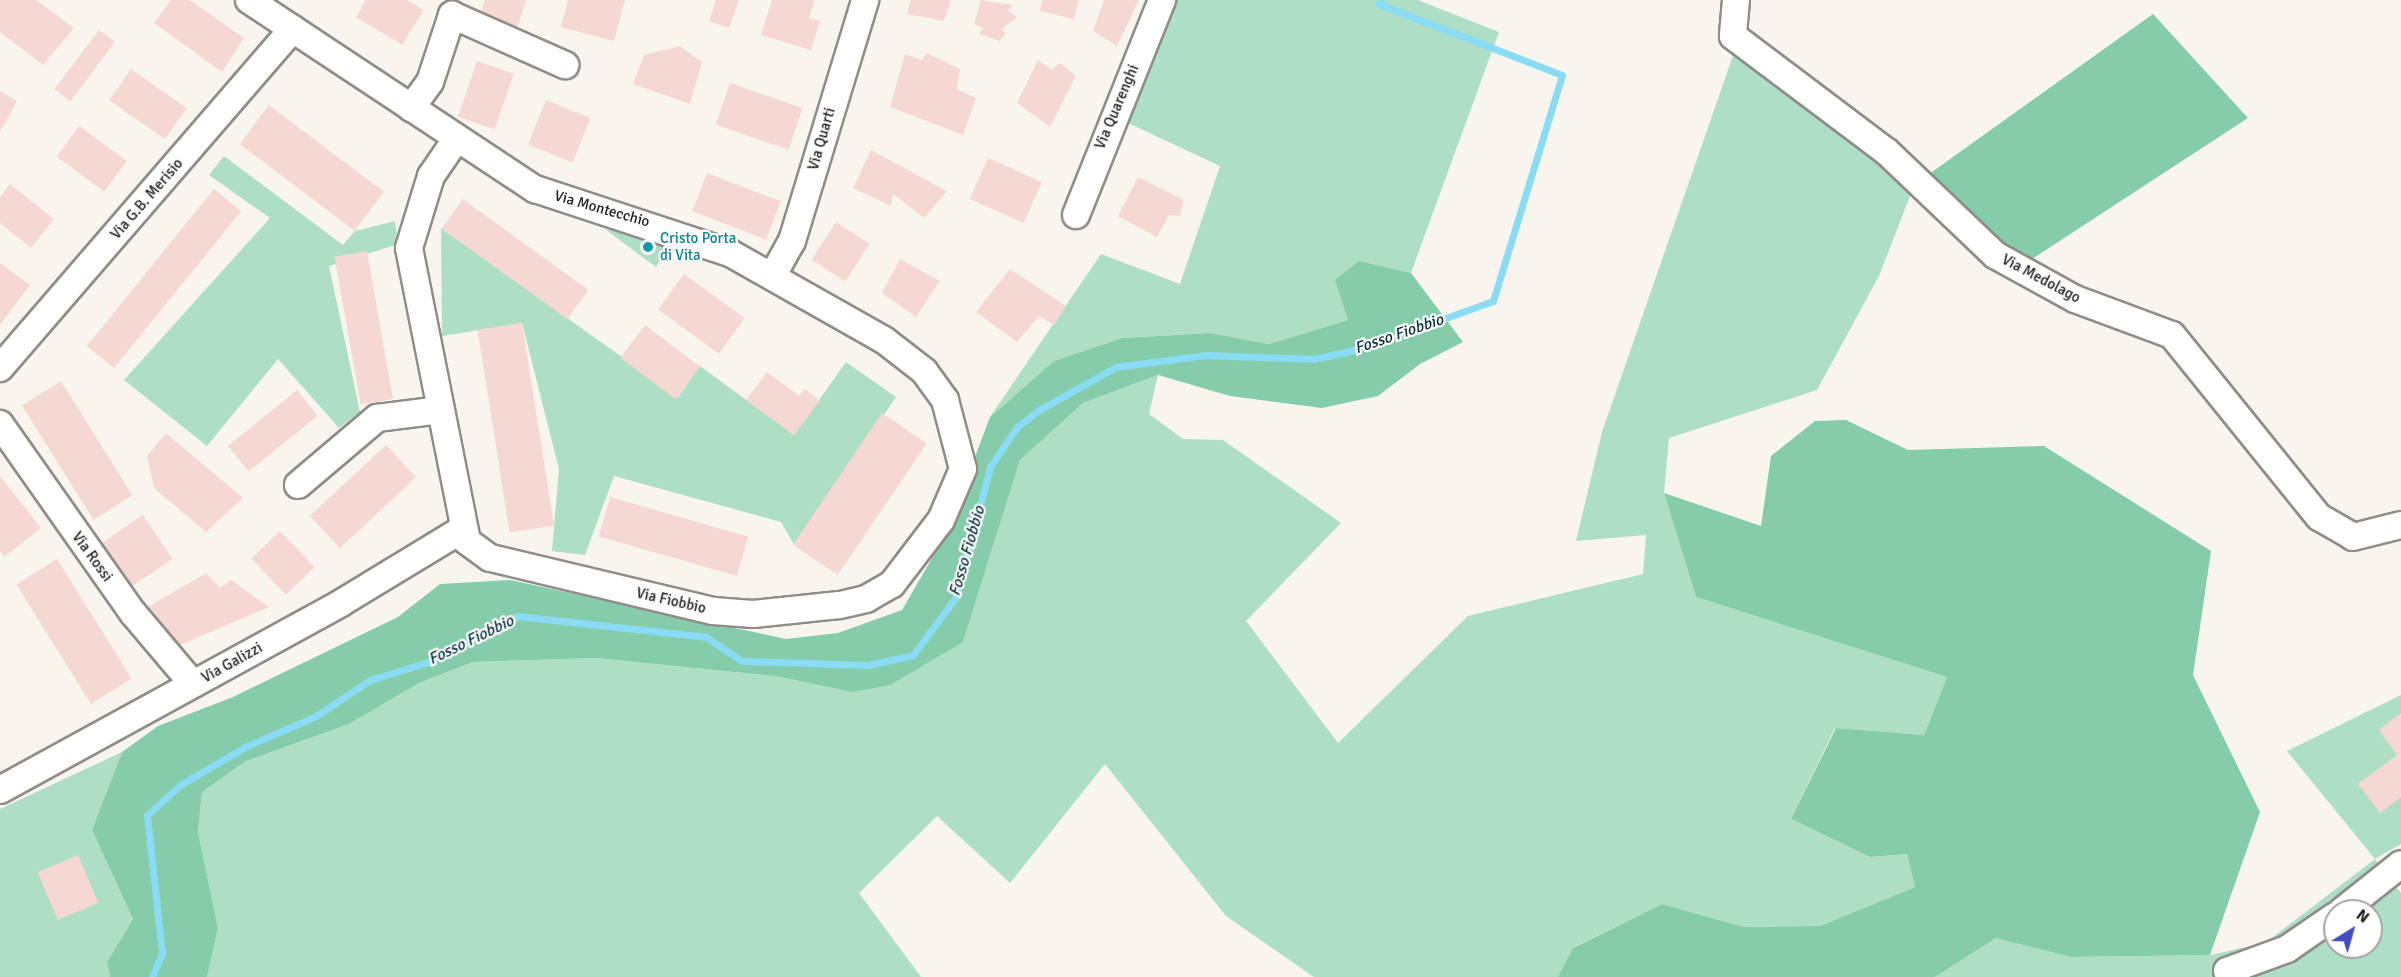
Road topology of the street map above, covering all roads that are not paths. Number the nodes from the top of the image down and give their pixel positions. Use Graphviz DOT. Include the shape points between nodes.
graph roads {
  1 [pos="249,0"];
  2 [pos="865,0"];
  3 [pos="1162,0"];
  4 [pos="1736,0"];
  5 [pos="293,29"];
  6 [pos="565,65"];
  7 [pos="411,108"];
  8 [pos="457,138"];
  9 [pos="1076,214"];
  10 [pos="773,275"];
  11 [pos="0,368"];
  12 [pos="440,410"];
  13 [pos="0,424"];
  14 [pos="298,484"];
  15 [pos="959,484"];
  16 [pos="2401,525"];
  17 [pos="461,530"];
  18 [pos="193,684"];
  19 [pos="0,790"];
  20 [pos="2401,864"];
  21 [pos="2357,899"];
  22 [pos="2323,924"];
  23 [pos="2227,971"];
  1 -- 5 [label="street, Via Montecchio"];
  2 -- 10 [label="street, Via Quarti" via="792,241"];
  3 -- 9 [label="street, Via Quarenghi"];
  4 -- 16 [label="street, Via Medolago" via="1733,36 1887,152 1995,255 2074,299 2172,335 2319,517 2353,537"];
  5 -- 7 [label="street, Via Montecchio"];
  5 -- 11 [label="street, Via G.B. Merisio"];
  6 -- 7 [label="street" via="452,15 430,82"];
  7 -- 8 [label="street, Via Montecchio"];
  8 -- 10 [label="street, Via Montecchio" via="536,189 678,232"];
  8 -- 12 [label="street" via="431,176 409,248"];
  10 -- 15 [label="street, Via Montecchio" via="884,340 924,371 956,429"];
  12 -- 14 [label="street" via="377,418"];
  12 -- 17 [label="street"];
  13 -- 18 [label="street, Via Rossi" via="133,613"];
  15 -- 17 [label="street, Via Fiobbio" via="941,520 892,584 866,599 753,614 713,611 490,558"];
  17 -- 18 [label="street, Via Galizzi"];
  18 -- 19 [label="street, Via Galizzi"];
  20 -- 21 [label="street"];
  22 -- 23 [label="street" via="2287,949"];
}
